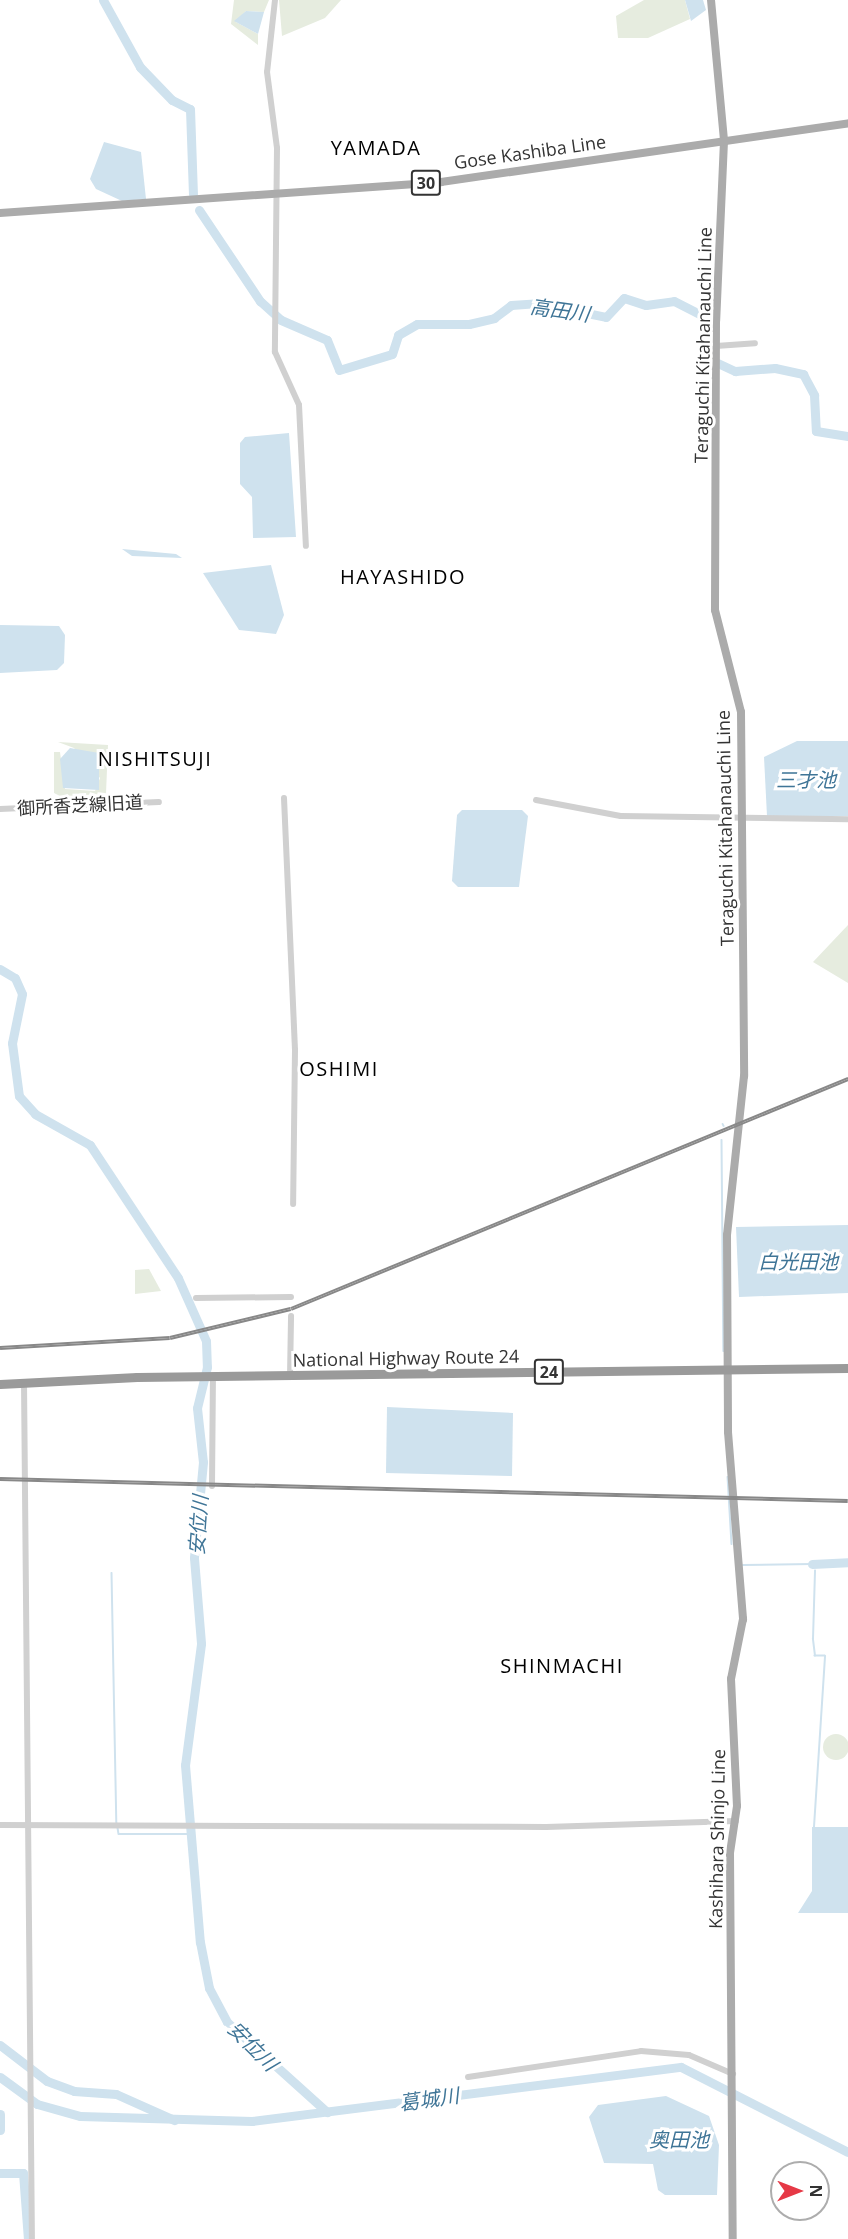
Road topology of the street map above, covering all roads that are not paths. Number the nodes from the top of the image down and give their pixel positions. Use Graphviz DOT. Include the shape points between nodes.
graph roads {
  1 [pos="275,0"];
  2 [pos="711,0"];
  3 [pos="848,123"];
  4 [pos="724,141"];
  5 [pos="276,197"];
  6 [pos="0,213"];
  7 [pos="755,343"];
  8 [pos="716,346"];
  9 [pos="306,546"];
  10 [pos="284,798"];
  11 [pos="536,800"];
  12 [pos="159,802"];
  13 [pos="0,809"];
  14 [pos="741,818"];
  15 [pos="848,819"];
  16 [pos="293,1204"];
  17 [pos="291,1296"];
  18 [pos="196,1298"];
  19 [pos="291,1316"];
  20 [pos="848,1368"];
  21 [pos="731,1370"];
  22 [pos="211,1376"];
  23 [pos="290,1376"];
  24 [pos="24,1382"];
  25 [pos="0,1384"];
  26 [pos="212,1486"];
  27 [pos="736,1821"];
  28 [pos="0,1825"];
  29 [pos="31,1825"];
  30 [pos="733,2076"];
  31 [pos="468,2077"];
  32 [pos="32,2239"];
  33 [pos="733,2239"];
  1 -- 5 [label="street" via="267,72 274,111"];
  2 -- 4 [label="main road, Teraguchi Kitahanauchi Line"];
  3 -- 4 [label="main road, Gose Kashiba Line / 30"];
  4 -- 5 [label="main road, Gose Kashiba Line / 30" via="441,182"];
  4 -- 8 [label="main road, Teraguchi Kitahanauchi Line"];
  5 -- 6 [label="main road, Gose Kashiba Line / 30"];
  5 -- 9 [label="street" via="274,315 278,367 299,405"];
  7 -- 8 [label="street"];
  8 -- 14 [label="main road, Teraguchi Kitahanauchi Line" via="715,610 740,701"];
  10 -- 16 [label="street" via="295,1042"];
  11 -- 14 [label="street" via="621,816"];
  12 -- 13 [label="street, 御所香芝線旧道"];
  14 -- 15 [label="street"];
  14 -- 21 [label="main road, Teraguchi Kitahanauchi Line" via="744,1076 727,1208"];
  17 -- 18 [label="street"];
  19 -- 23 [label="street"];
  20 -- 21 [label="highway, National Highway Route 24 / 24"];
  21 -- 23 [label="highway, National Highway Route 24 / 24"];
  21 -- 27 [label="main road, Kashihara Shinjo Line" via="728,1432 743,1619 731,1679"];
  22 -- 23 [label="highway, National Highway Route 24 / 24"];
  22 -- 24 [label="highway, National Highway Route 24 / 24"];
  22 -- 26 [label="street"];
  24 -- 25 [label="highway, National Highway Route 24 / 24"];
  24 -- 29 [label="street" via="21,1523"];
  27 -- 29 [label="street" via="546,1827"];
  27 -- 30 [label="main road, Kashihara Shinjo Line" via="730,1853"];
  28 -- 29 [label="street"];
  29 -- 32 [label="street"];
  30 -- 31 [label="street" via="689,2055 641,2051"];
  30 -- 33 [label="main road, Kashihara Shinjo Line"];
}
